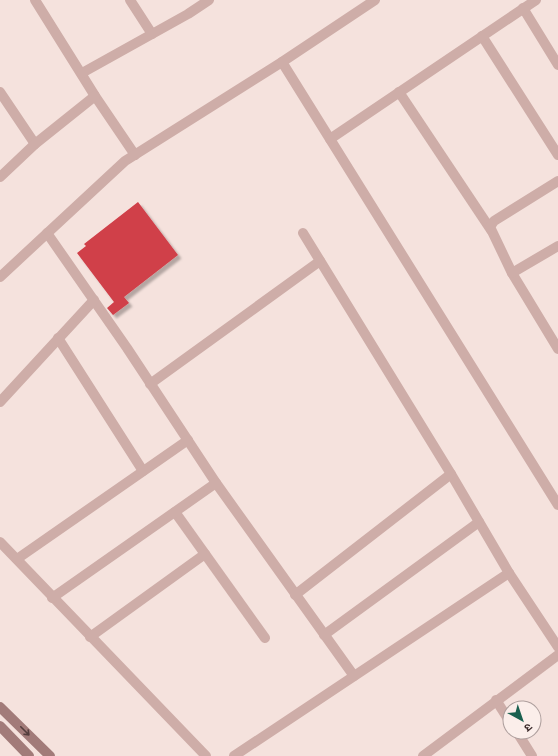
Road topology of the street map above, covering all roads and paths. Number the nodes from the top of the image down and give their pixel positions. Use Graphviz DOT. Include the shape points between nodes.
graph roads {
  1 [pos="35,0"];
  2 [pos="130,0"];
  3 [pos="210,0"];
  4 [pos="375,0"];
  5 [pos="536,0"];
  6 [pos="523,8"];
  7 [pos="152,34"];
  8 [pos="482,36"];
  9 [pos="282,62"];
  10 [pos="558,65"];
  11 [pos="82,73"];
  12 [pos="0,92"];
  13 [pos="399,92"];
  14 [pos="94,96"];
  15 [pos="330,139"];
  16 [pos="35,144"];
  17 [pos="135,155"];
  18 [pos="558,155"];
  19 [pos="0,177"];
  20 [pos="558,182"];
  21 [pos="491,230"];
  22 [pos="47,233"];
  23 [pos="303,233"];
  24 [pos="558,246"];
  25 [pos="320,261"];
  26 [pos="512,273"];
  27 [pos="0,278"];
  28 [pos="94,300"];
  29 [pos="58,338"];
  30 [pos="558,349"];
  31 [pos="150,384"];
  32 [pos="0,402"];
  33 [pos="188,440"];
  34 [pos="143,471"];
  35 [pos="451,474"];
  36 [pos="216,484"];
  37 [pos="558,505"];
  38 [pos="175,512"];
  39 [pos="480,522"];
  40 [pos="0,542"];
  41 [pos="205,554"];
  42 [pos="17,559"];
  43 [pos="509,573"];
  44 [pos="295,595"];
  45 [pos="52,598"];
  46 [pos="324,634"];
  47 [pos="90,637"];
  48 [pos="265,638"];
  49 [pos="558,647"];
  50 [pos="558,655"];
  51 [pos="354,676"];
  52 [pos="496,700"];
  53 [pos="0,707"];
  54 [pos="502,709"];
  55 [pos="0,726"];
  56 [pos="522,740"];
  57 [pos="30,756"];
  58 [pos="50,756"];
  59 [pos="206,756"];
  60 [pos="234,756"];
  61 [pos="423,756"];
  62 [pos="532,756"];
  1 -- 11 [label="street"];
  2 -- 7 [label="street"];
  3 -- 7 [label="street"];
  4 -- 9 [label="street"];
  5 -- 6 [label="street"];
  6 -- 8 [label="street"];
  6 -- 10 [label="street"];
  7 -- 11 [label="street"];
  8 -- 13 [label="street"];
  8 -- 18 [label="street"];
  9 -- 15 [label="street"];
  9 -- 17 [label="street"];
  11 -- 14 [label="street"];
  12 -- 16 [label="street"];
  13 -- 15 [label="street"];
  13 -- 21 [label="street"];
  14 -- 16 [label="street"];
  14 -- 17 [label="street"];
  15 -- 37 [label="street"];
  16 -- 19 [label="street"];
  17 -- 22 [label="street" via="125,161"];
  20 -- 21 [label="street" via="494,222"];
  21 -- 26 [label="street"];
  22 -- 27 [label="street"];
  22 -- 28 [label="street"];
  23 -- 25 [label="street"];
  24 -- 26 [label="street"];
  25 -- 31 [label="street"];
  25 -- 35 [label="street"];
  26 -- 30 [label="street"];
  28 -- 29 [label="street"];
  28 -- 31 [label="street"];
  29 -- 32 [label="street"];
  29 -- 34 [label="street"];
  31 -- 33 [label="street"];
  33 -- 34 [label="street"];
  33 -- 36 [label="street"];
  34 -- 42 [label="street"];
  35 -- 39 [label="street"];
  35 -- 44 [label="street"];
  36 -- 38 [label="street"];
  36 -- 44 [label="street"];
  38 -- 41 [label="street"];
  38 -- 45 [label="street"];
  39 -- 43 [label="street"];
  39 -- 46 [label="street"];
  40 -- 42 [label="street"];
  41 -- 47 [label="street"];
  41 -- 48 [label="street"];
  42 -- 45 [label="street"];
  43 -- 49 [label="street"];
  43 -- 51 [label="street"];
  44 -- 46 [label="street"];
  45 -- 47 [label="street"];
  46 -- 51 [label="street"];
  47 -- 59 [label="street"];
  50 -- 52 [label="street"];
  51 -- 60 [label="street"];
  52 -- 54 [label="street"];
  52 -- 61 [label="street"];
  53 -- 58 [label="street, one-way"];
  55 -- 57 [label="street"];
  56 -- 62 [label="street"];
}
